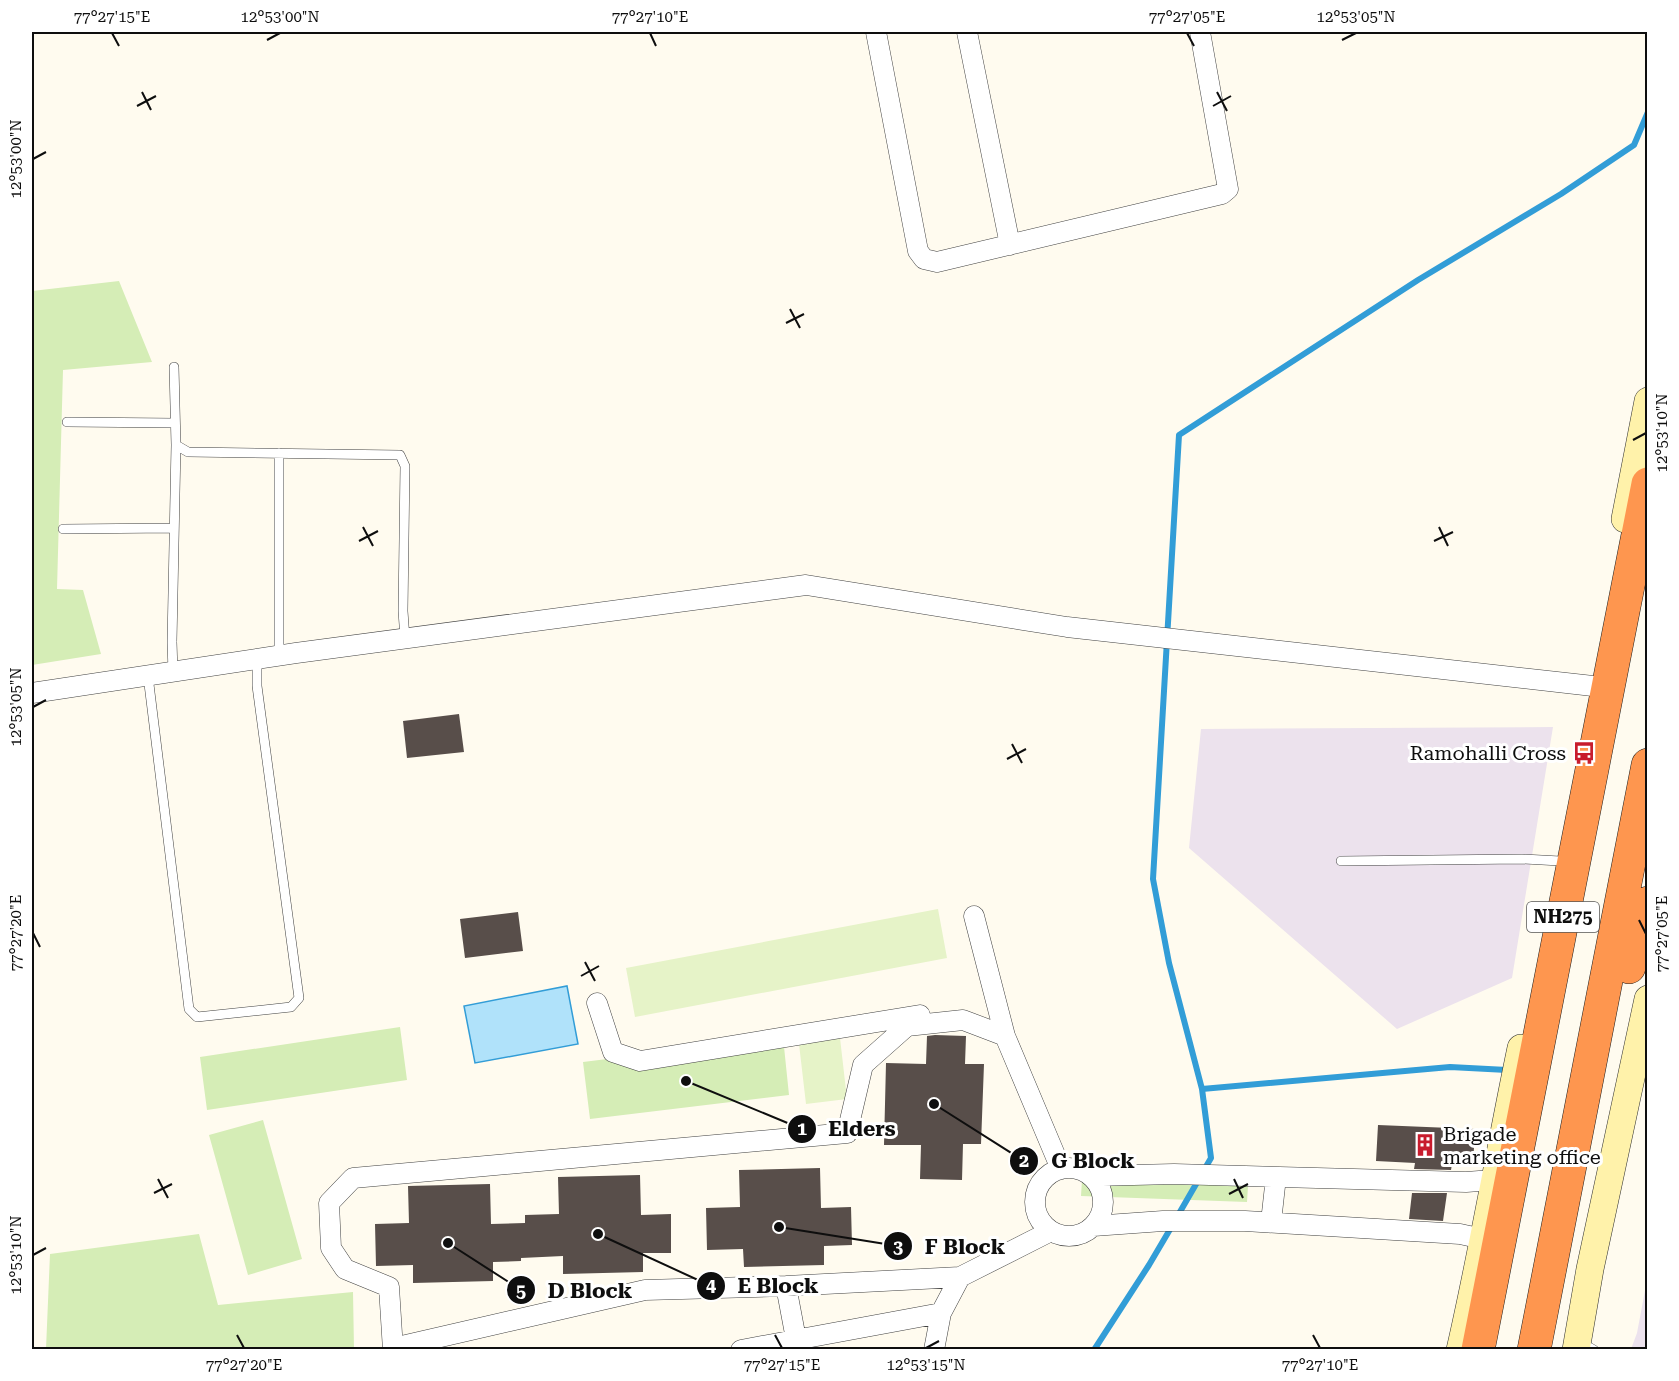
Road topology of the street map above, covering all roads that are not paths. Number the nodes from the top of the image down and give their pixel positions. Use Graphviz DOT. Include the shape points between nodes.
graph roads {
  1 [pos="876,32"];
  2 [pos="968,32"];
  3 [pos="1200,32"];
  4 [pos="1010,245"];
  5 [pos="174,367"];
  6 [pos="1647,401"];
  7 [pos="67,422"];
  8 [pos="175,423"];
  9 [pos="176,446"];
  10 [pos="279,453"];
  11 [pos="1647,484"];
  12 [pos="174,528"];
  13 [pos="63,529"];
  14 [pos="1647,556"];
  15 [pos="405,639"];
  16 [pos="279,656"];
  17 [pos="257,659"];
  18 [pos="173,672"];
  19 [pos="148,675"];
  20 [pos="1593,686"];
  21 [pos="32,693"];
  22 [pos="1647,765"];
  23 [pos="1341,861"];
  24 [pos="1560,861"];
  25 [pos="1647,903"];
  26 [pos="974,916"];
  27 [pos="1647,999"];
  28 [pos="597,1003"];
  29 [pos="963,1020"];
  30 [pos="1005,1036"];
  31 [pos="1061,1169"];
  32 [pos="1092,1176"];
  33 [pos="1276,1177"];
  34 [pos="1493,1180"];
  35 [pos="1271,1222"];
  36 [pos="1093,1226"];
  37 [pos="1051,1231"];
  38 [pos="1483,1239"];
  39 [pos="960,1277"];
  40 [pos="786,1286"];
  41 [pos="941,1313"];
  42 [pos="796,1340"];
  43 [pos="1576,1348"];
  44 [pos="393,1349"];
  45 [pos="741,1350"];
  46 [pos="934,1350"];
  47 [pos="1460,1350"];
  48 [pos="1478,1350"];
  49 [pos="1493,1350"];
  50 [pos="1534,1350"];
  1 -- 4 [label="street" via="918,251 924,260 937,262"];
  2 -- 4 [label="street"];
  3 -- 4 [label="street" via="1228,189 1222,194"];
  5 -- 8 [label="lane"];
  6 -- 20 [label="street, NH275"];
  7 -- 8 [label="lane"];
  8 -- 9 [label="lane"];
  9 -- 10 [label="lane" via="188,453"];
  9 -- 12 [label="lane"];
  10 -- 15 [label="lane" via="400,454 405,466"];
  10 -- 16 [label="lane"];
  11 -- 48 [label="highway, NH275"];
  12 -- 13 [label="lane"];
  12 -- 18 [label="lane"];
  14 -- 49 [label="highway, NH275"];
  15 -- 16 [label="street"];
  15 -- 20 [label="street" via="806,585 1087,629"];
  16 -- 17 [label="street"];
  17 -- 18 [label="street"];
  17 -- 19 [label="lane" via="257,686 299,998 291,1007 197,1017 189,1009"];
  18 -- 19 [label="street"];
  19 -- 21 [label="street"];
  20 -- 24 [label="street, NH275"];
  22 -- 50 [label="highway, NH275"];
  23 -- 24 [label="lane"];
  24 -- 34 [label="street, NH275"];
  25 -- 43 [label="highway" via="1634,941"];
  26 -- 30 [label="street"];
  27 -- 43 [label="street"];
  28 -- 29 [label="street" via="613,1052 640,1061 956,1009"];
  29 -- 30 [label="street"];
  29 -- 44 [label="street" via="907,1026 863,1065 847,1133 353,1178 329,1203 331,1248 345,1269 389,1287"];
  30 -- 31 [label="street"];
  31 -- 32 [label="street" via="1072,1168"];
  31 -- 37 [label="street" via="1042,1181 1035,1202 1042,1224"];
  32 -- 33 [label="street"];
  32 -- 36 [label="street" via="1103,1195 1100,1217"];
  33 -- 34 [label="street"];
  33 -- 35 [label="street"];
  34 -- 38 [label="street, NH275"];
  35 -- 36 [label="street" via="1163,1221"];
  35 -- 38 [label="street" via="1461,1233"];
  36 -- 37 [label="street" via="1073,1236"];
  37 -- 39 [label="street"];
  38 -- 47 [label="street, NH275"];
  39 -- 40 [label="street"];
  39 -- 41 [label="street"];
  40 -- 42 [label="street"];
  40 -- 44 [label="street" via="645,1290"];
  41 -- 42 [label="street"];
  41 -- 46 [label="street"];
  42 -- 45 [label="street"];
}
